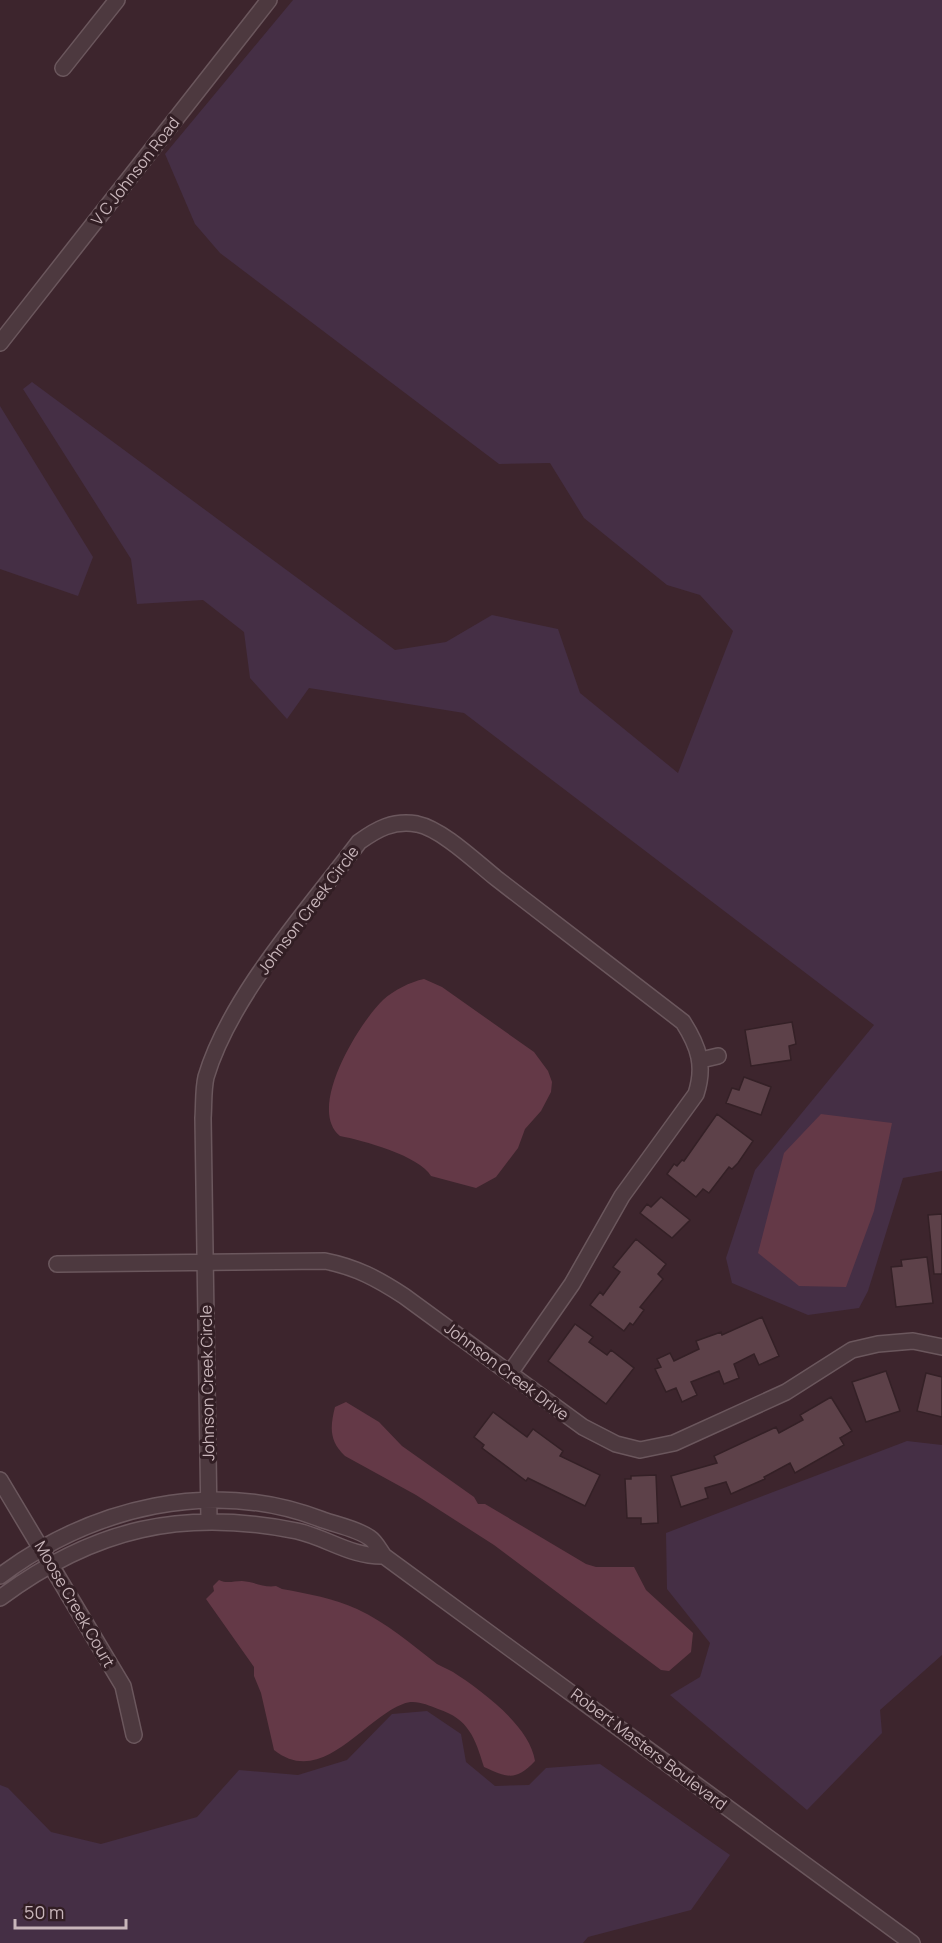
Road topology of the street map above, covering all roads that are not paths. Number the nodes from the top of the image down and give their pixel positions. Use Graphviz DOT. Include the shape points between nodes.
graph roads {
  1 [pos="117,0"];
  2 [pos="269,0"];
  3 [pos="63,68"];
  4 [pos="0,343"];
  5 [pos="718,1056"];
  6 [pos="701,1060"];
  7 [pos="205,1263"];
  8 [pos="57,1264"];
  9 [pos="942,1347"];
  10 [pos="510,1373"];
  11 [pos="0,1480"];
  12 [pos="209,1501"];
  13 [pos="209,1521"];
  14 [pos="42,1548"];
  15 [pos="384,1556"];
  16 [pos="51,1565"];
  17 [pos="0,1576"];
  18 [pos="0,1598"];
  19 [pos="134,1735"];
  20 [pos="912,1943"];
  1 -- 3 [label="street"];
  2 -- 4 [label="street, V C Johnson Road"];
  5 -- 6 [label="street"];
  6 -- 7 [label="street, Johnson Creek Circle" via="684,1022 444,838 419,824 392,823 359,842 242,998 219,1045 206,1079 203,1118"];
  6 -- 10 [label="street, Johnson Creek Circle" via="696,1094 622,1196 572,1284"];
  7 -- 8 [label="street, Johnson Creek Drive"];
  7 -- 10 [label="street, Johnson Creek Drive" via="325,1261 374,1275"];
  7 -- 12 [label="street, Johnson Creek Circle"];
  9 -- 10 [label="street, Johnson Creek Drive" via="913,1341 852,1350 769,1400 674,1443 640,1450 616,1444 583,1427"];
  11 -- 14 [label="street, Moose Creek Court"];
  12 -- 13 [label="street, Johnson Creek Circle"];
  12 -- 14 [label="street, Robert Masters Boulevard" via="160,1504 102,1519"];
  12 -- 15 [label="street, Robert Masters Boulevard" via="273,1504 308,1514 370,1538"];
  13 -- 15 [label="street, Robert Masters Boulevard" via="300,1532 365,1556"];
  13 -- 16 [label="street, Robert Masters Boulevard" via="143,1528 109,1538"];
  14 -- 16 [label="street, Moose Creek Court"];
  14 -- 17 [label="street, Robert Masters Boulevard"];
  15 -- 20 [label="street, Robert Masters Boulevard"];
  16 -- 18 [label="street, Robert Masters Boulevard"];
  16 -- 19 [label="street, Moose Creek Court" via="123,1686"];
}
